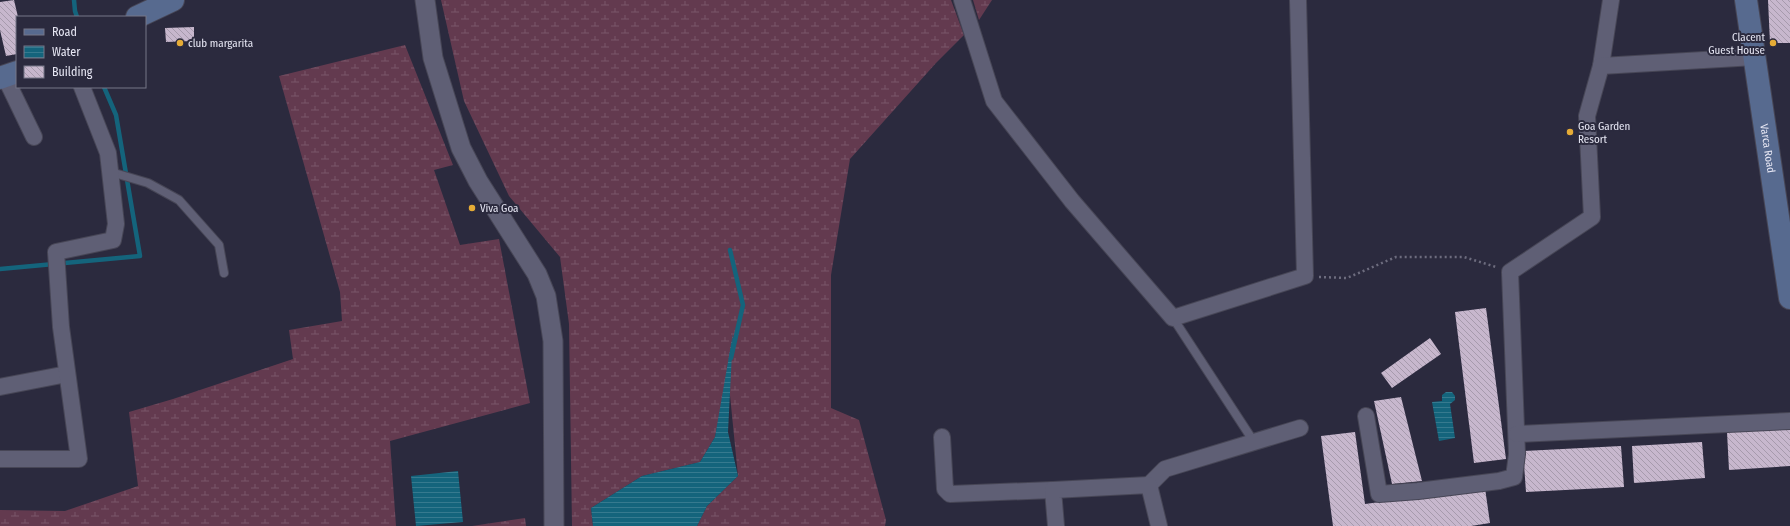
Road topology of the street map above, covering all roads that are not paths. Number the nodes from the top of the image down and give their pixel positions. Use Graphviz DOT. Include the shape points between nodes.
graph roads {
  1 [pos="173,0"];
  2 [pos="425,0"];
  3 [pos="962,0"];
  4 [pos="1298,0"];
  5 [pos="1611,0"];
  6 [pos="1746,0"];
  7 [pos="139,16"];
  8 [pos="1755,57"];
  9 [pos="1601,66"];
  10 [pos="7,76"];
  11 [pos="82,88"];
  12 [pos="34,137"];
  13 [pos="111,172"];
  14 [pos="224,273"];
  15 [pos="1789,287"];
  16 [pos="1173,318"];
  17 [pos="67,374"];
  18 [pos="0,387"];
  19 [pos="1366,416"];
  20 [pos="1790,421"];
  21 [pos="1300,428"];
  22 [pos="1517,434"];
  23 [pos="942,437"];
  24 [pos="1254,442"];
  25 [pos="0,459"];
  26 [pos="1149,485"];
  27 [pos="1053,490"];
  28 [pos="554,526"];
  29 [pos="1056,526"];
  30 [pos="1159,526"];
  1 -- 7 [label="main road"];
  2 -- 28 [label="street" via="433,58 461,148 478,182 537,274 546,296 552,341"];
  3 -- 16 [label="street" via="994,101 1072,201"];
  4 -- 16 [label="street" via="1305,276"];
  5 -- 9 [label="street"];
  6 -- 8 [label="main road, Varca Road"];
  8 -- 9 [label="street"];
  8 -- 15 [label="main road, Varca Road"];
  9 -- 22 [label="street" via="1587,116 1592,217 1510,272"];
  10 -- 12 [label="street"];
  11 -- 13 [label="street" via="108,154"];
  13 -- 14 [label="lane" via="148,183 179,200 219,245"];
  13 -- 17 [label="street" via="116,224 113,240 56,252"];
  16 -- 24 [label="lane"];
  17 -- 18 [label="street"];
  17 -- 25 [label="street" via="79,459"];
  19 -- 22 [label="street" via="1378,494 1514,478"];
  20 -- 22 [label="street"];
  21 -- 24 [label="street"];
  23 -- 27 [label="street" via="945,489 950,494"];
  24 -- 26 [label="street" via="1164,469"];
  26 -- 27 [label="street"];
  26 -- 30 [label="street"];
  27 -- 29 [label="street"];
}
